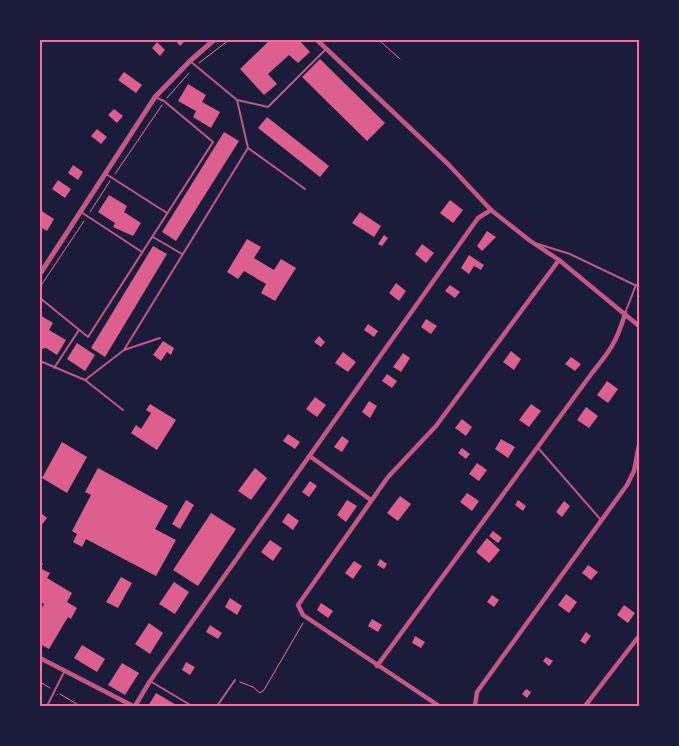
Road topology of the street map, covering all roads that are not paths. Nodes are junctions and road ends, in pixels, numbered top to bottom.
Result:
1 (214, 40) edge
2 (317, 40) edge
3 (326, 49) junction
4 (190, 61) junction
5 (155, 97) junction
6 (237, 100) junction
7 (248, 148) junction
8 (104, 173) junction
9 (304, 189) dead end
10 (491, 210) junction
11 (79, 211) junction
12 (168, 213) junction
13 (152, 237) junction
14 (529, 240) junction
15 (143, 252) junction
16 (182, 254) junction
17 (559, 260) junction
18 (40, 274) edge
19 (636, 285) junction
20 (639, 287) edge
21 (40, 298) edge
22 (625, 314) junction
23 (639, 326) edge
24 (79, 330) junction
25 (160, 338) dead end
26 (124, 350) junction
27 (40, 361) edge
28 (54, 368) junction
29 (85, 380) junction
30 (124, 410) dead end
31 (639, 445) edge
32 (537, 447) junction
33 (311, 457) junction
34 (371, 500) junction
35 (601, 520) junction
36 (639, 636) edge
37 (40, 658) edge
38 (377, 666) junction
39 (64, 671) junction
40 (235, 680) road end
41 (150, 681) junction
42 (48, 706) edge
43 (134, 706) edge
44 (192, 706) edge
45 (217, 706) edge
46 (439, 706) edge
47 (475, 706) edge
48 (585, 706) edge

1 - 4 street
2 - 3 street
3 - 6 lane
3 - 10 street
4 - 5 street
4 - 6 lane
5 - 8 street
5 - 12 lane
6 - 7 lane
7 - 9 lane
7 - 16 lane
8 - 11 street
8 - 12 lane
10 - 14 street
10 - 33 street
11 - 15 lane
11 - 18 street
12 - 13 lane
13 - 15 lane
13 - 16 lane
14 - 17 street
14 - 19 lane
15 - 24 lane
16 - 26 lane
17 - 22 street
17 - 34 street
19 - 20 lane
19 - 22 lane
21 - 24 lane
22 - 23 street
22 - 32 street
24 - 28 lane
25 - 26 lane
26 - 29 lane
27 - 28 lane
28 - 29 lane
29 - 30 lane
31 - 35 street
32 - 35 lane
32 - 38 street
33 - 34 street
33 - 41 street
34 - 38 street
35 - 47 street
36 - 48 street
37 - 39 street
38 - 46 street
39 - 42 lane
39 - 43 street
40 - 45 lane
41 - 43 street
41 - 44 lane

